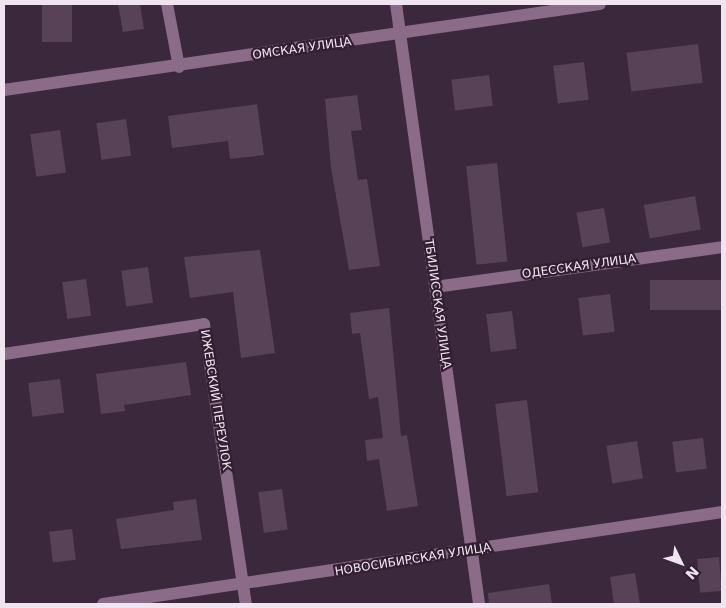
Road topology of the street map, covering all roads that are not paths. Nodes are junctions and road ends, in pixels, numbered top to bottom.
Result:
1 (167, 4) edge
2 (396, 4) edge
3 (600, 4) edge
4 (401, 35) junction
5 (179, 67) junction
6 (4, 90) edge
7 (722, 247) edge
8 (435, 287) junction
9 (4, 354) edge
10 (722, 512) edge
11 (472, 551) junction
12 (243, 587) junction
13 (103, 604) edge
14 (246, 604) edge
15 (480, 604) edge

1 - 5 street
2 - 4 street, ТБИЛИССКАЯ УЛИЦА
3 - 4 street, ОМСКАЯ УЛИЦА
4 - 5 street, ОМСКАЯ УЛИЦА
4 - 8 street, ТБИЛИССКАЯ УЛИЦА
5 - 6 street, ОМСКАЯ УЛИЦА
7 - 8 street, ОДЕССКАЯ УЛИЦА
8 - 11 street, ТБИЛИССКАЯ УЛИЦА
9 - 12 street, ИЖЕВСКИЙ ПЕРЕУЛОК
10 - 11 street, НОВОСИБИРСКАЯ УЛИЦА
11 - 12 street, НОВОСИБИРСКАЯ УЛИЦА
11 - 15 street, ТБИЛИССКАЯ УЛИЦА
12 - 13 street, НОВОСИБИРСКАЯ УЛИЦА
12 - 14 street

